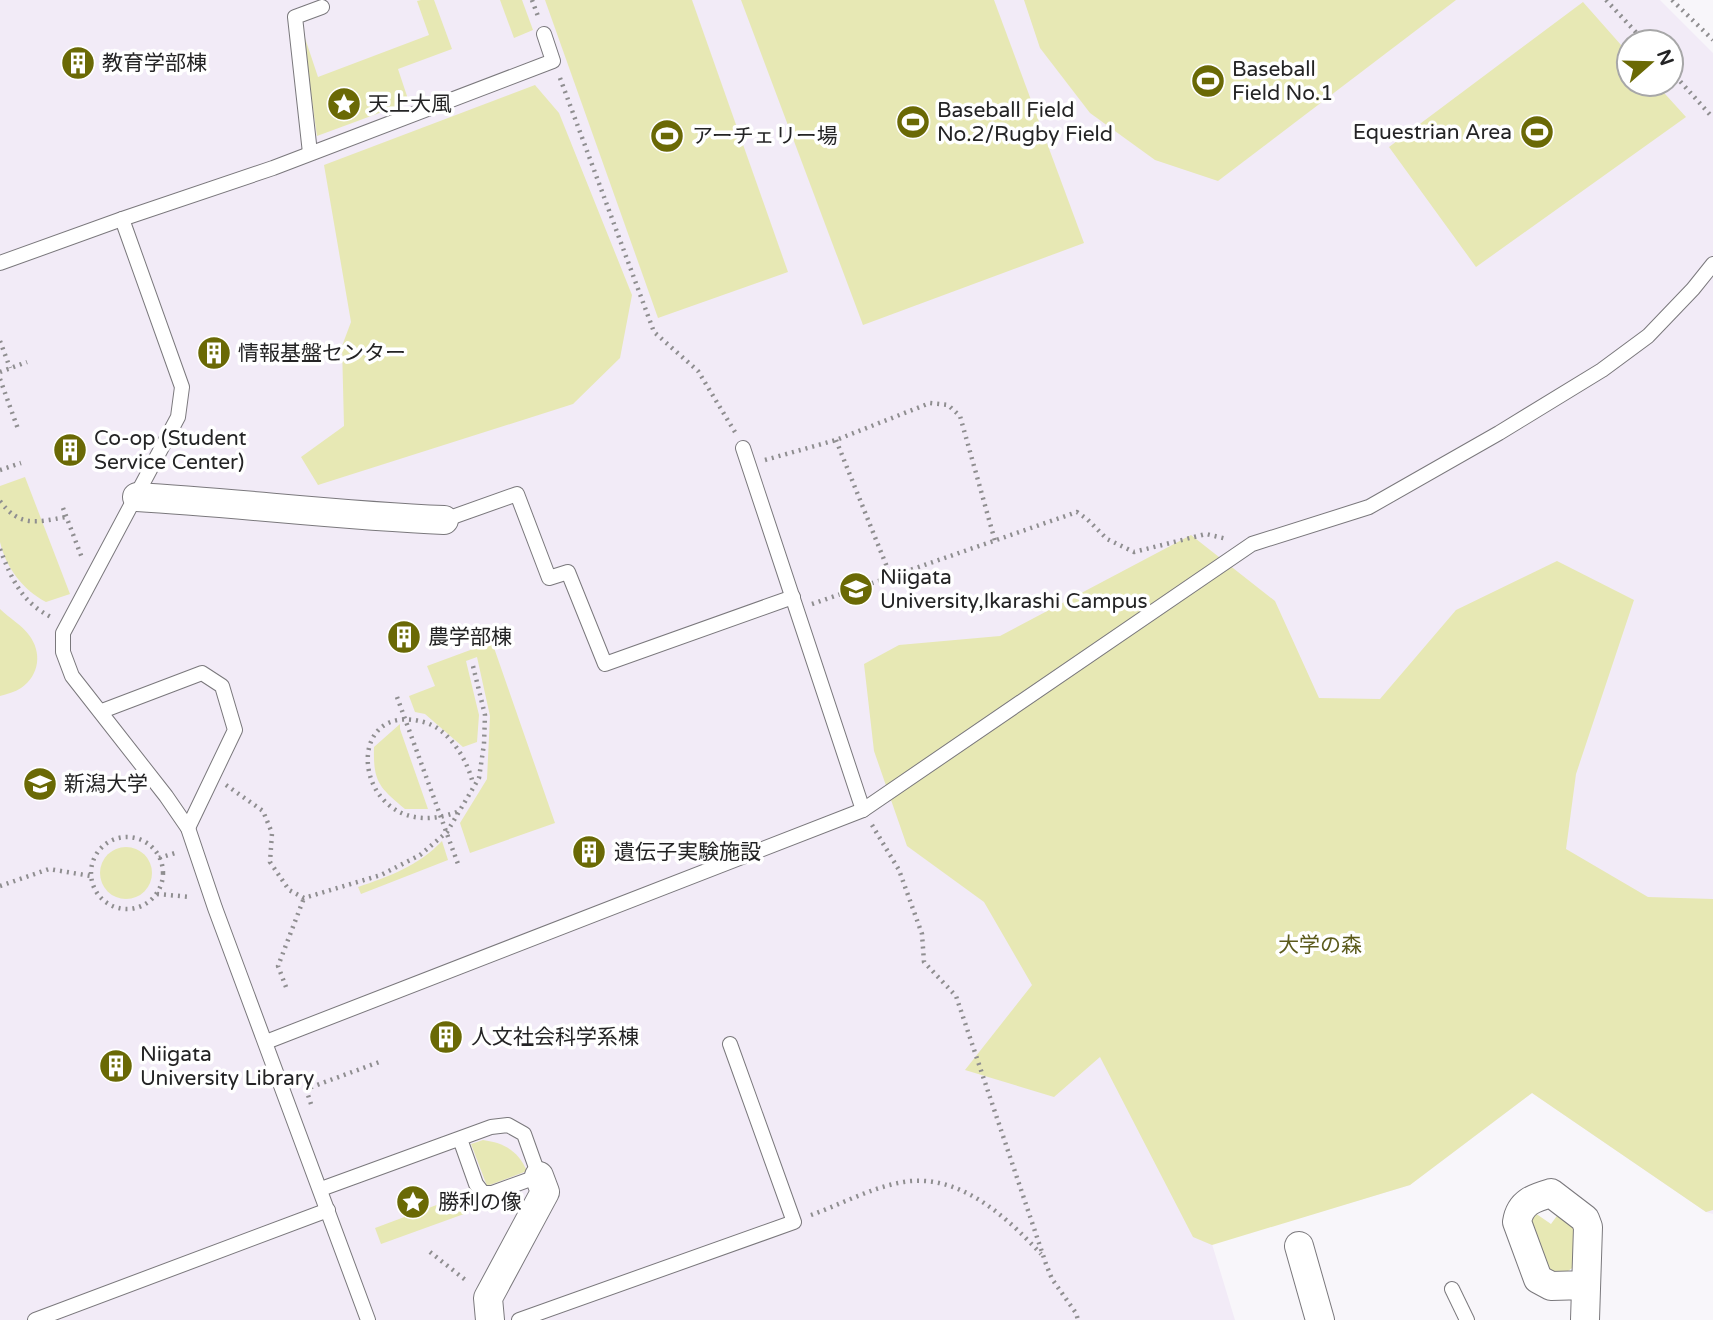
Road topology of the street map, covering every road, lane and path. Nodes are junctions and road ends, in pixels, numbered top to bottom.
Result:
1 (1606, 0) edge
2 (1672, 0) edge
3 (322, 7) dead end
4 (1632, 28) edge
5 (544, 34) dead end
6 (1713, 40) edge
7 (553, 61) junction
8 (1685, 86) edge
9 (1713, 117) edge
10 (310, 153) junction
11 (121, 219) junction
12 (0, 263) edge
13 (1713, 264) edge
14 (0, 341) edge
15 (27, 362) dead end
16 (10, 368) junction
17 (0, 372) edge
18 (0, 379) edge
19 (18, 429) dead end
20 (836, 439) junction
21 (743, 447) joint
22 (21, 463) dead end
23 (749, 464) junction
24 (0, 470) edge
25 (137, 497) junction
26 (0, 501) edge
27 (62, 508) dead end
28 (66, 517) junction
29 (444, 520) joint
30 (995, 541) junction
31 (1251, 545) junction
32 (0, 549) edge
33 (83, 561) dead end
34 (891, 577) junction
35 (793, 597) junction
36 (829, 598) dead end
37 (62, 620) dead end
38 (474, 666) dead end
39 (397, 697) dead end
40 (102, 711) junction
41 (405, 718) junction
42 (214, 777) junction
43 (474, 786) junction
44 (863, 810) junction
45 (458, 812) junction
46 (441, 816) junction
47 (188, 828) junction
48 (447, 832) junction
49 (175, 853) dead end
50 (159, 858) junction
51 (458, 864) dead end
52 (91, 876) junction
53 (0, 886) edge
54 (157, 894) junction
55 (191, 897) dead end
56 (304, 898) junction
57 (286, 987) dead end
58 (266, 1042) junction
59 (730, 1044) dead end
60 (382, 1061) dead end
61 (311, 1104) dead end
62 (460, 1139) junction
63 (539, 1176) junction
64 (321, 1189) junction
65 (328, 1210) junction
66 (794, 1222) junction
67 (1299, 1246) dead end
68 (430, 1252) dead end
69 (1044, 1257) junction
70 (1586, 1285) dead end
71 (1451, 1289) dead end
72 (489, 1309) edge
73 (35, 1320) edge
74 (368, 1320) edge
75 (519, 1320) edge
76 (1078, 1320) edge
77 (1320, 1320) edge
78 (1467, 1320) edge
79 (1586, 1320) edge

1 - 4 path
2 - 6 path
3 - 10 lane
5 - 7 lane
7 - 10 lane
7 - 21 path
8 - 9 path
10 - 11 lane
11 - 12 lane
11 - 25 lane
13 - 31 lane
14 - 16 path
15 - 16 path
16 - 17 path
18 - 19 path
20 - 23 path
20 - 30 path
20 - 34 path
21 - 23 lane
22 - 24 path
23 - 35 lane
25 - 29 street
25 - 40 lane
26 - 28 path
27 - 28 path
28 - 33 path
29 - 35 lane
30 - 31 path
30 - 34 path
31 - 44 lane
32 - 37 path
34 - 36 path
35 - 44 lane
38 - 43 path
39 - 41 path
40 - 42 lane
40 - 47 lane
41 - 43 path
41 - 46 path
41 - 46 path
42 - 47 lane
42 - 56 path
43 - 45 path
44 - 58 lane
44 - 69 path
45 - 46 path
45 - 48 path
46 - 48 path
47 - 58 lane
48 - 51 path
48 - 56 path
49 - 50 path
50 - 52 path
50 - 54 path
52 - 53 path
52 - 54 path
54 - 55 path
56 - 57 path
58 - 64 lane
59 - 66 lane
60 - 61 path
62 - 63 lane
62 - 63 lane
62 - 64 lane
63 - 72 street
64 - 65 lane
65 - 73 lane
65 - 74 lane
66 - 69 path
66 - 75 lane
67 - 77 street
68 - 72 path
69 - 76 path
70 - 79 street
71 - 78 lane

